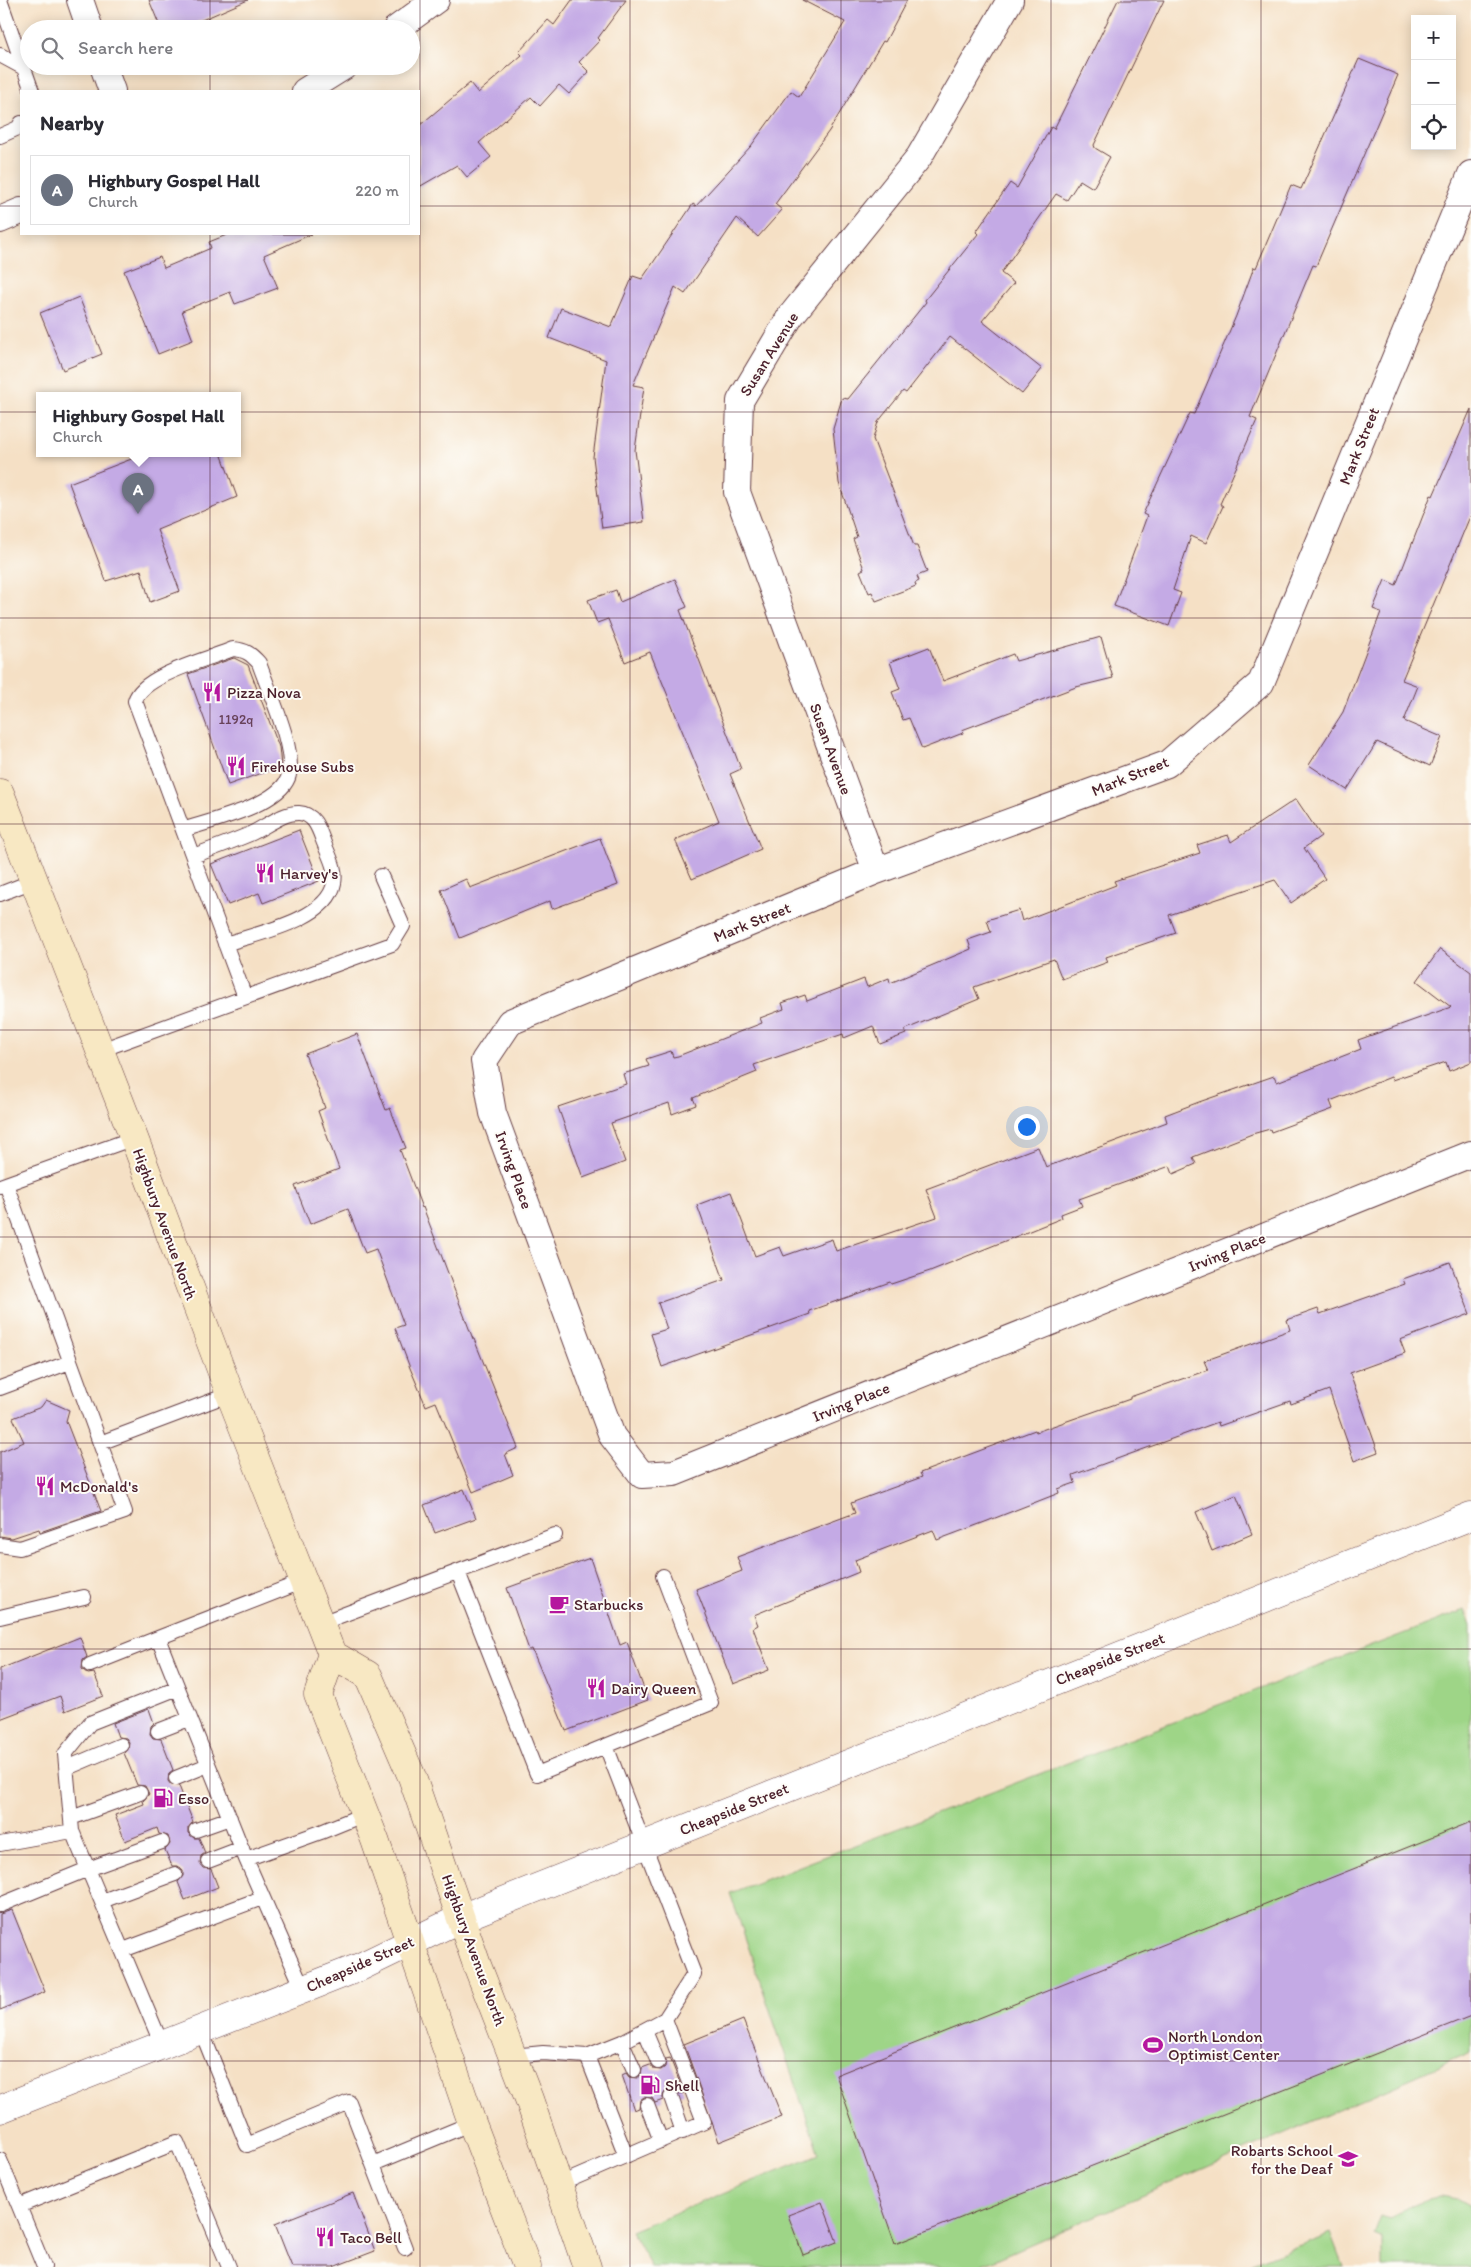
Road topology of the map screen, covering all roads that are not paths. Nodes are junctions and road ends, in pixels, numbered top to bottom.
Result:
1 (0, 0) edge
2 (80, 0) edge
3 (436, 0) edge
4 (1010, 0) edge
5 (87, 20) edge
6 (408, 20) edge
7 (0, 55) edge
8 (20, 57) edge
9 (20, 66) edge
10 (26, 75) edge
11 (106, 75) edge
12 (331, 75) edge
13 (32, 90) edge
14 (112, 90) edge
15 (308, 90) edge
16 (20, 125) edge
17 (0, 136) edge
18 (1471, 174) edge
19 (20, 211) edge
20 (0, 220) edge
21 (0, 793) edge
22 (183, 830) junction
23 (193, 856) junction
24 (876, 871) junction
25 (381, 876) dead end
26 (34, 881) junction
27 (0, 894) edge
28 (225, 944) junction
29 (245, 997) junction
30 (98, 1051) junction
31 (484, 1061) joint
32 (134, 1138) junction
33 (1471, 1154) edge
34 (3, 1185) edge
35 (70, 1362) junction
36 (0, 1388) edge
37 (230, 1394) junction
38 (100, 1443) junction
39 (1471, 1516) edge
40 (555, 1535) dead end
41 (0, 1545) edge
42 (458, 1572) junction
43 (663, 1576) dead end
44 (304, 1581) junction
45 (84, 1597) dead end
46 (0, 1618) edge
47 (321, 1623) junction
48 (158, 1638) junction
49 (332, 1654) junction
50 (90, 1664) dead end
51 (178, 1688) junction
52 (190, 1719) junction
53 (158, 1731) dead end
54 (122, 1745) dead end
55 (606, 1746) junction
56 (208, 1765) junction
57 (66, 1768) junction
58 (176, 1778) dead end
59 (140, 1792) dead end
60 (365, 1814) junction
61 (230, 1818) junction
62 (72, 1824) junction
63 (196, 1830) dead end
64 (162, 1842) dead end
65 (0, 1844) edge
66 (646, 1845) junction
67 (244, 1854) junction
68 (208, 1861) dead end
69 (88, 1869) junction
70 (175, 1874) dead end
71 (262, 1898) junction
72 (102, 1901) junction
73 (0, 1905) edge
74 (461, 1918) junction
75 (410, 1943) junction
76 (123, 1950) junction
77 (303, 1989) junction
78 (665, 2019) junction
79 (201, 2030) junction
80 (645, 2031) junction
81 (622, 2042) junction
82 (162, 2045) junction
83 (512, 2056) junction
84 (587, 2056) junction
85 (658, 2062) dead end
86 (634, 2070) dead end
87 (671, 2097) dead end
88 (647, 2106) dead end
89 (0, 2109) edge
90 (472, 2123) junction
91 (683, 2132) junction
92 (661, 2141) junction
93 (626, 2156) junction
94 (0, 2160) edge
95 (373, 2164) junction
96 (558, 2185) junction
97 (19, 2206) junction
98 (405, 2248) dead end
99 (44, 2267) edge
100 (229, 2267) edge
101 (526, 2267) edge
102 (587, 2267) edge

1 - 8 lane
2 - 5 street
3 - 6 street
4 - 24 street, Susan Avenue
7 - 9 lane
10 - 13 lane
11 - 14 street
12 - 15 street
16 - 17 lane
18 - 24 street, Mark Street
19 - 20 street
21 - 26 main road, Highbury Avenue North
22 - 22 lane
22 - 23 lane
23 - 28 lane
23 - 28 lane
24 - 31 street, Mark Street
25 - 29 lane
26 - 27 lane
26 - 30 main road, Highbury Avenue North
28 - 29 lane
29 - 30 lane
30 - 32 main road, Highbury Avenue North
31 - 33 street, Irving Place
32 - 34 lane
32 - 37 main road, Highbury Avenue North
34 - 35 lane
35 - 36 lane
35 - 38 lane
37 - 38 lane
37 - 44 main road, Highbury Avenue North
38 - 41 lane
39 - 66 street, Cheapside Street
40 - 42 lane
42 - 47 lane
42 - 55 lane
43 - 55 lane
44 - 47 main road, Highbury Avenue North
44 - 48 lane
45 - 46 lane
47 - 49 main road, Highbury Avenue North
48 - 50 lane
48 - 51 lane
49 - 60 main road
49 - 74 main road, Highbury Avenue North
51 - 52 lane
51 - 57 lane
52 - 53 lane
52 - 56 lane
54 - 57 lane
55 - 66 lane
56 - 58 lane
56 - 61 lane
57 - 62 lane
59 - 62 lane
60 - 67 lane
60 - 75 main road
61 - 63 lane
61 - 67 lane
62 - 65 lane
62 - 69 lane
64 - 69 lane
66 - 74 street, Cheapside Street
66 - 78 lane
67 - 68 lane
67 - 71 lane
69 - 72 lane
69 - 73 lane
70 - 72 lane
71 - 76 lane
71 - 77 lane
72 - 76 lane
74 - 75 street, Cheapside Street
74 - 83 main road, Highbury Avenue North
75 - 77 street, Cheapside Street
75 - 90 main road
76 - 82 lane
77 - 79 street, Cheapside Street
78 - 80 lane
78 - 91 lane
79 - 82 street, Cheapside Street
79 - 95 lane
80 - 81 lane
80 - 85 lane
81 - 84 lane
81 - 86 lane
82 - 89 street, Cheapside Street
83 - 84 lane
83 - 96 main road, Highbury Avenue North
84 - 93 lane
87 - 91 lane
88 - 92 lane
90 - 95 lane
90 - 101 main road
91 - 92 lane
92 - 93 lane
93 - 96 lane
94 - 97 lane
95 - 98 lane
96 - 102 main road, Highbury Avenue North
97 - 99 lane
97 - 100 lane

